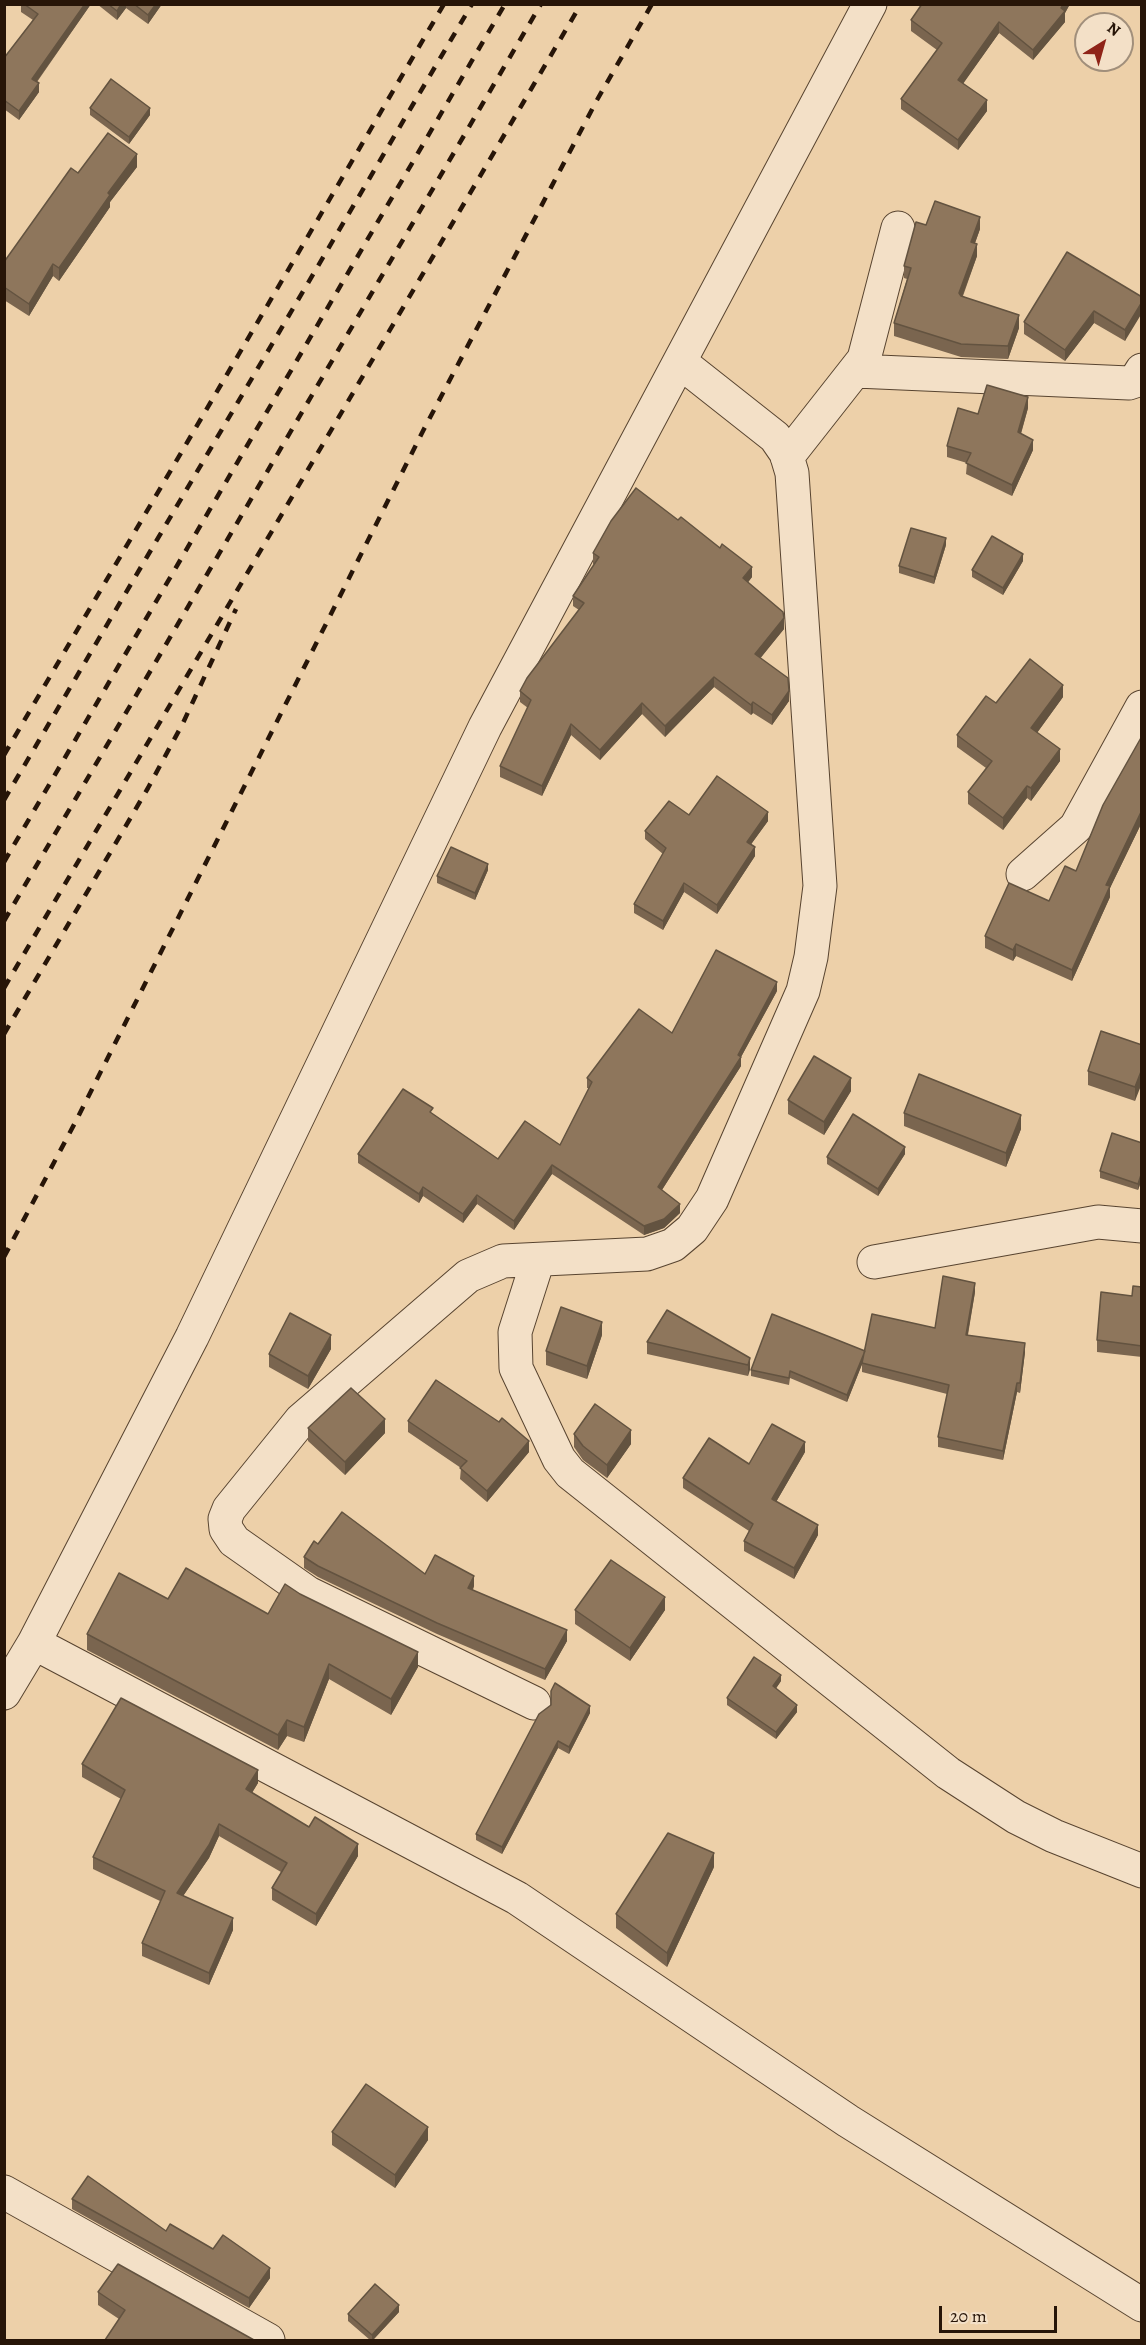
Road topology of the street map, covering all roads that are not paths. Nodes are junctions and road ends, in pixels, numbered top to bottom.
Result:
1 (870, 4) edge
2 (898, 228) dead end
3 (680, 362) junction
4 (1142, 370) edge
5 (856, 371) junction
6 (787, 457) junction
7 (1142, 707) edge
8 (1023, 874) dead end
9 (1142, 1226) edge
10 (538, 1260) junction
11 (874, 1262) dead end
12 (34, 1643) junction
13 (4, 1693) edge
14 (534, 1703) dead end
15 (1142, 1872) edge
16 (4, 2192) edge
17 (1142, 2305) edge
18 (268, 2340) edge

1 - 3 street
2 - 5 street
3 - 6 street
3 - 12 street
4 - 5 street
5 - 6 street
6 - 10 street
7 - 8 street
9 - 11 street
10 - 14 street
10 - 15 street
12 - 13 street
12 - 17 street
16 - 18 street

